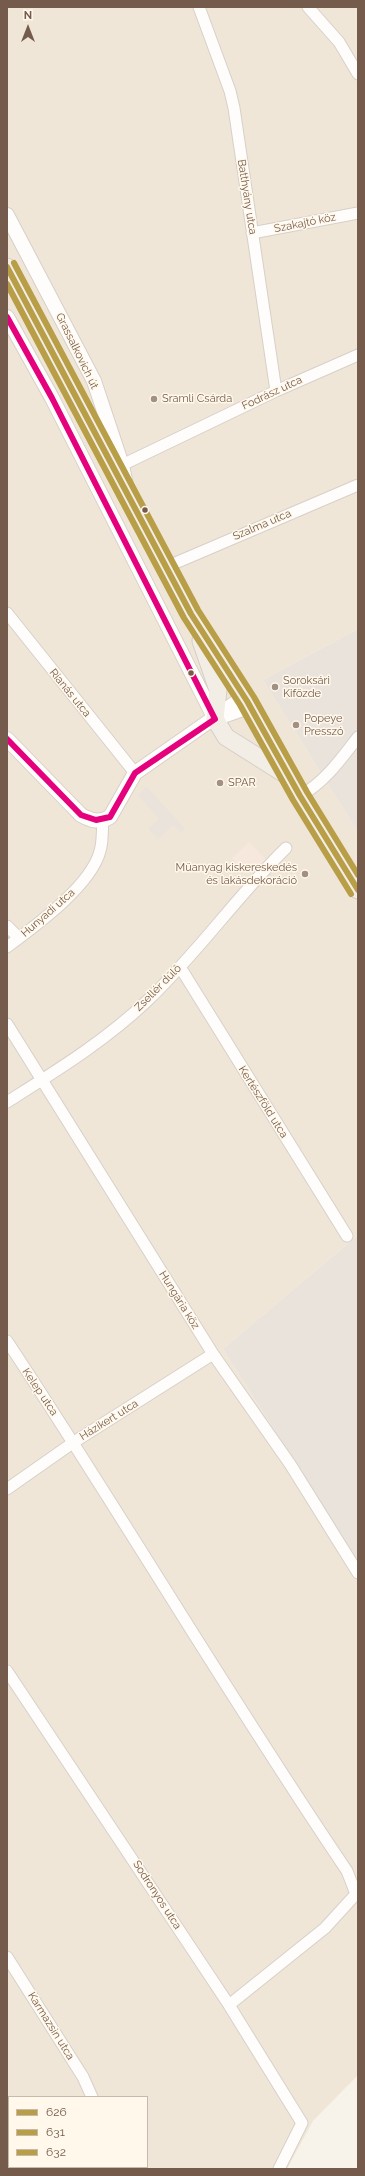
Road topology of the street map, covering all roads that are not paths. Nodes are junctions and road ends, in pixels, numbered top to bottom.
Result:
1 (199, 7) edge
2 (308, 7) edge
3 (358, 74) edge
4 (358, 213) edge
5 (7, 215) edge
6 (252, 233) junction
7 (7, 267) edge
8 (7, 316) edge
9 (358, 355) edge
10 (276, 391) junction
11 (122, 464) junction
12 (358, 485) edge
13 (127, 495) junction
14 (166, 567) junction
15 (7, 612) edge
16 (191, 614) junction
17 (247, 701) junction
18 (215, 719) junction
19 (358, 737) edge
20 (7, 739) edge
21 (135, 773) junction
22 (289, 776) junction
23 (300, 796) junction
24 (103, 821) junction
25 (286, 848) dead end
26 (358, 890) edge
27 (7, 926) edge
28 (19, 938) junction
29 (7, 947) edge
30 (180, 967) junction
31 (7, 1024) edge
32 (41, 1081) junction
33 (7, 1102) edge
34 (347, 1236) dead end
35 (7, 1342) edge
36 (213, 1354) junction
37 (74, 1442) junction
38 (7, 1489) edge
39 (358, 1573) edge
40 (7, 1671) edge
41 (7, 1957) edge
42 (229, 2005) junction
43 (92, 2096) edge
44 (279, 2169) edge

1 - 6 street, Batthyány utca
2 - 3 street
4 - 6 street, Szakajtó köz
5 - 11 street, Grassalkovich út
6 - 10 street, Batthyány utca
7 - 13 main road, Grassalkovich út
8 - 18 street
9 - 10 street, Fodrász utca
10 - 11 street, Fodrász utca
11 - 13 street, Grassalkovich út
12 - 14 street, Szalma utca
13 - 14 main road, Grassalkovich út
14 - 16 main road, Grassalkovich út
15 - 21 street, Rianás utca
16 - 17 main road, Grassalkovich út
16 - 18 main road
17 - 18 street
17 - 22 main road, Grassalkovich út
18 - 21 street
18 - 22 main road
19 - 23 street
20 - 24 street
21 - 24 street
22 - 23 main road, Grassalkovich út
23 - 26 main road, Grassalkovich út
24 - 28 street, Hunyadi utca
25 - 30 street, Zsellér dűlő
27 - 28 street
28 - 29 street, Hunyadi utca
30 - 32 street, Zsellér dűlő
30 - 34 street, Kertészföld utca
31 - 32 street, Hungária köz
32 - 33 street, Zsellér dűlő
32 - 36 street, Hungária köz
35 - 37 street, Kelep utca
36 - 37 street, Házikert utca
36 - 39 street, Hungária köz
37 - 38 street, Házikert utca
37 - 42 street, Kelep utca
40 - 42 street, Sodronyos utca
41 - 43 street, Karmazsin utca
42 - 44 street, Sodronyos utca

